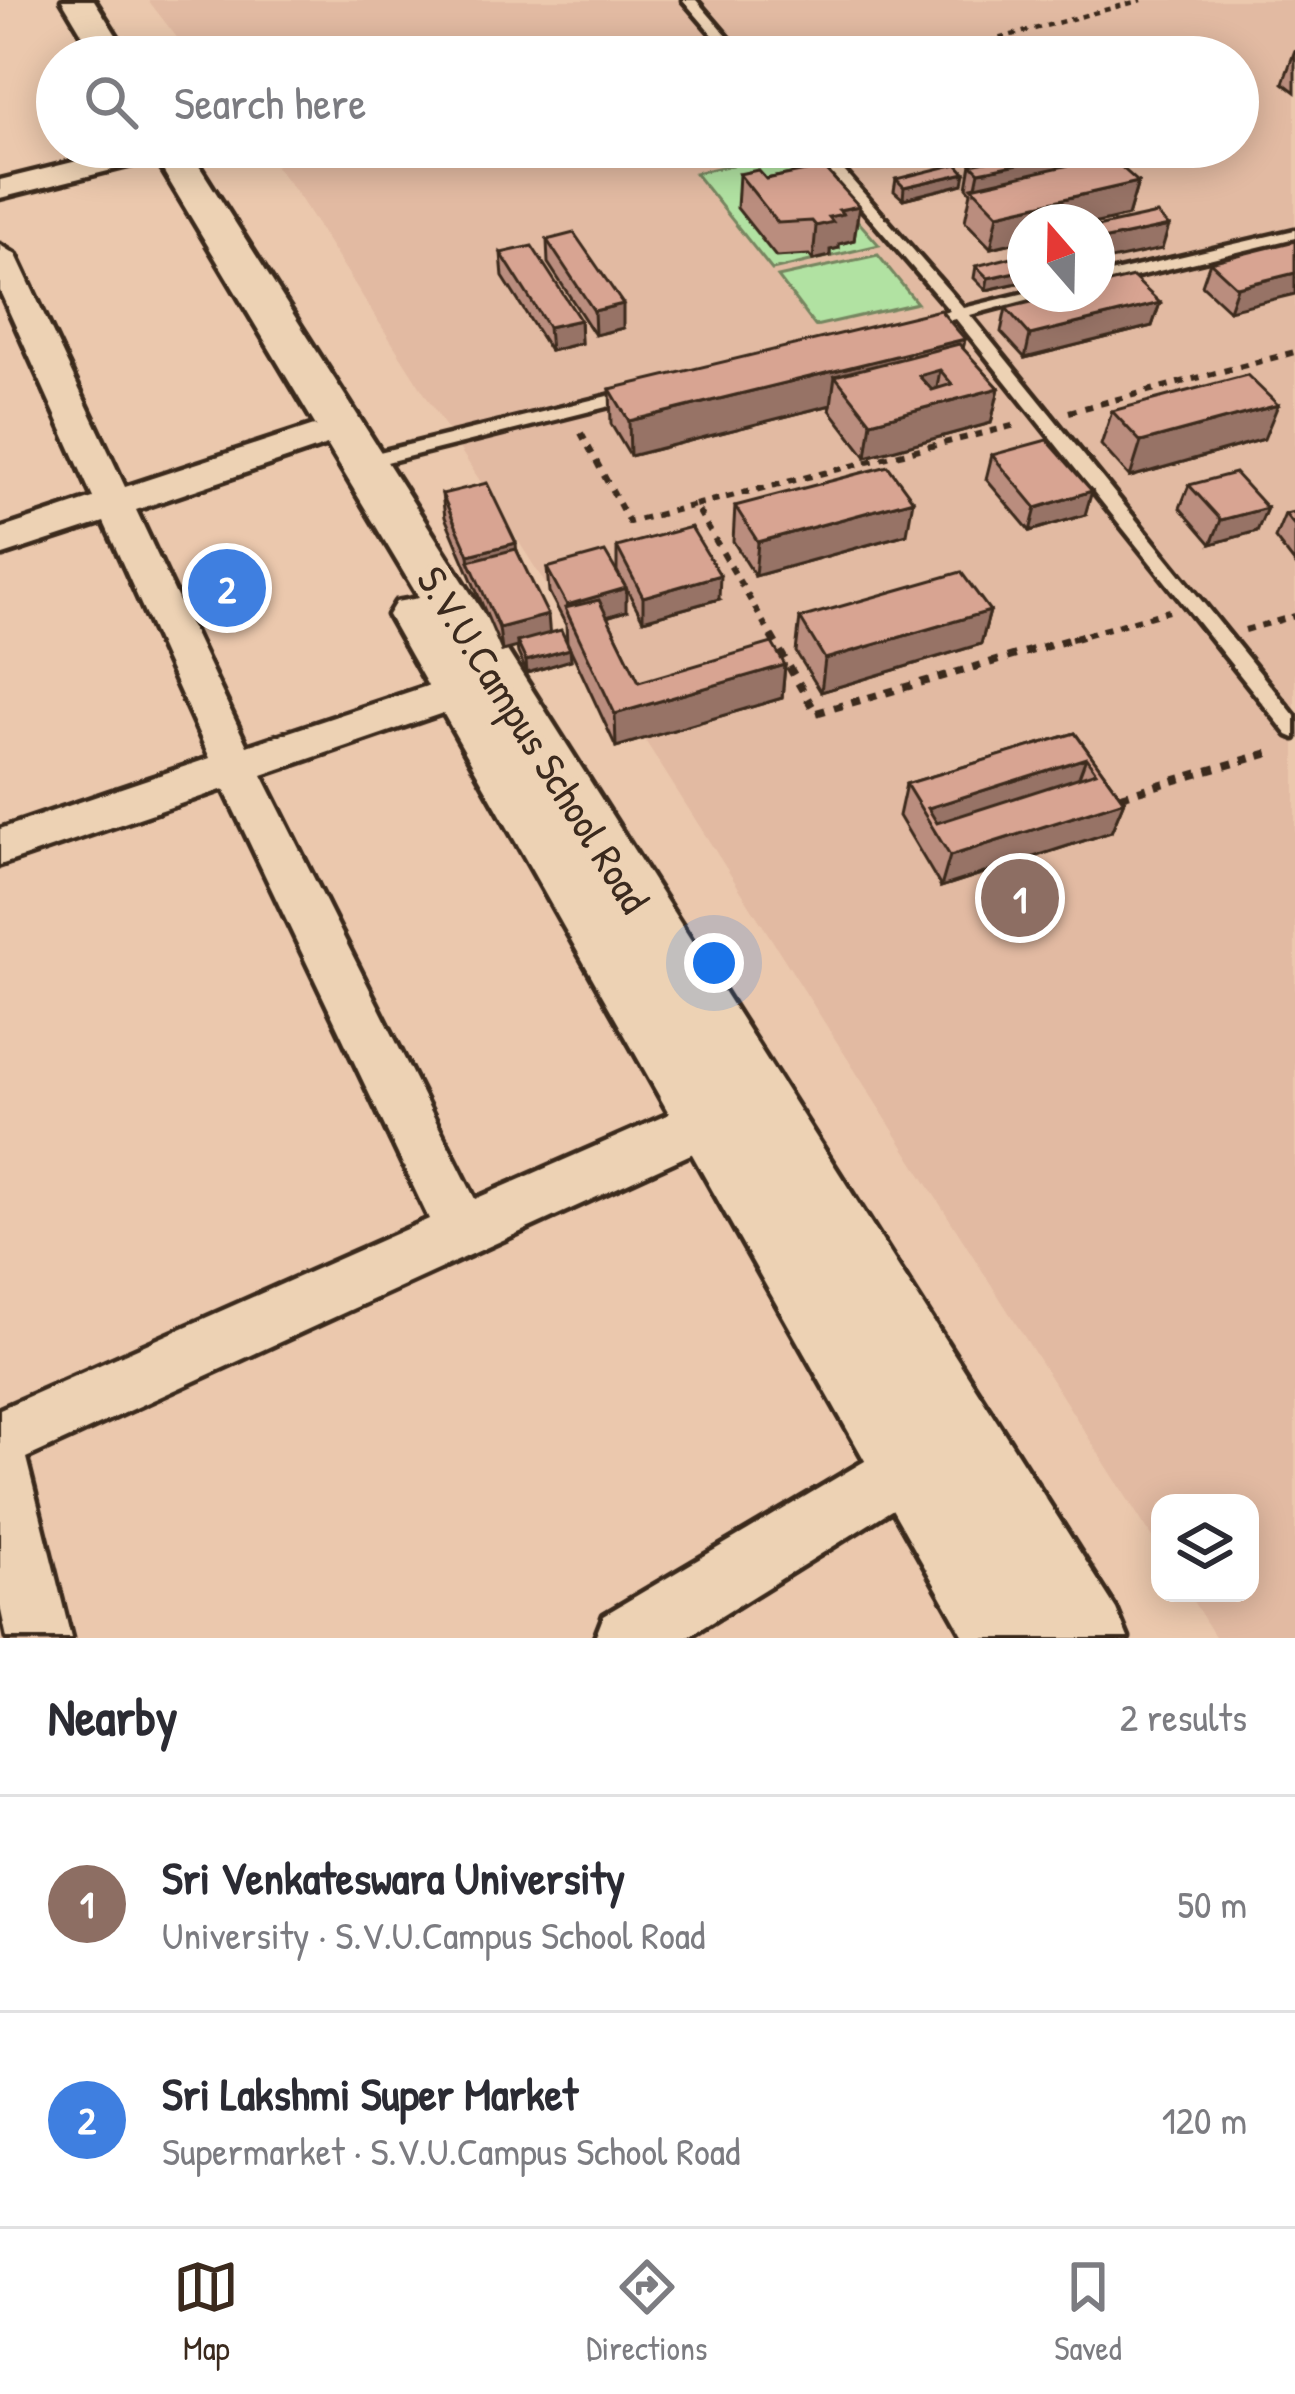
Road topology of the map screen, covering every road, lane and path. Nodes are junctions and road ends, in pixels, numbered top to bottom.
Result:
1 (50, 0) edge
2 (78, 0) edge
3 (689, 0) edge
4 (1142, 0) edge
5 (71, 36) edge
6 (100, 36) edge
7 (721, 36) edge
8 (1008, 36) edge
9 (77, 168) edge
10 (158, 168) edge
11 (834, 168) edge
12 (0, 188) edge
13 (1295, 234) edge
14 (0, 255) edge
15 (1115, 277) edge
16 (1007, 302) edge
17 (960, 313) junction
18 (891, 330) edge
19 (1295, 352) edge
20 (662, 388) edge
21 (570, 411) junction
22 (1045, 418) junction
23 (338, 450) junction
24 (115, 504) junction
25 (695, 506) junction
26 (0, 543) edge
27 (1194, 604) junction
28 (1295, 616) edge
29 (1221, 638) junction
30 (457, 692) junction
31 (1295, 730) edge
32 (1295, 745) edge
33 (235, 766) junction
34 (1121, 796) edge
35 (0, 847) edge
36 (708, 1121) junction
37 (464, 1231) junction
38 (0, 1439) edge
39 (909, 1466) junction
40 (0, 1467) edge
41 (24, 1627) edge
42 (627, 1638) edge
43 (1010, 1638) edge
44 (1088, 1638) edge

1 - 5 street
2 - 6 street
3 - 7 lane
4 - 8 path
9 - 12 street
10 - 23 street, S.V.U.Campus School Road
11 - 17 lane
13 - 15 lane
14 - 24 street
16 - 17 lane
17 - 18 lane
17 - 22 lane
19 - 22 path
20 - 21 lane
21 - 23 lane
21 - 25 path
22 - 25 path
22 - 27 lane
23 - 24 street
23 - 30 street, S.V.U.Campus School Road
23 - 44 street, S.V.U.Campus School Road
24 - 26 street
24 - 33 street
25 - 27 path
27 - 29 lane
28 - 29 path
29 - 31 lane
30 - 33 street
30 - 36 street, S.V.U.Campus School Road
32 - 34 path
33 - 35 street
33 - 37 street
36 - 37 street
36 - 39 street, S.V.U.Campus School Road
37 - 38 street
39 - 42 street
39 - 43 street, S.V.U.Campus School Road
40 - 41 street

